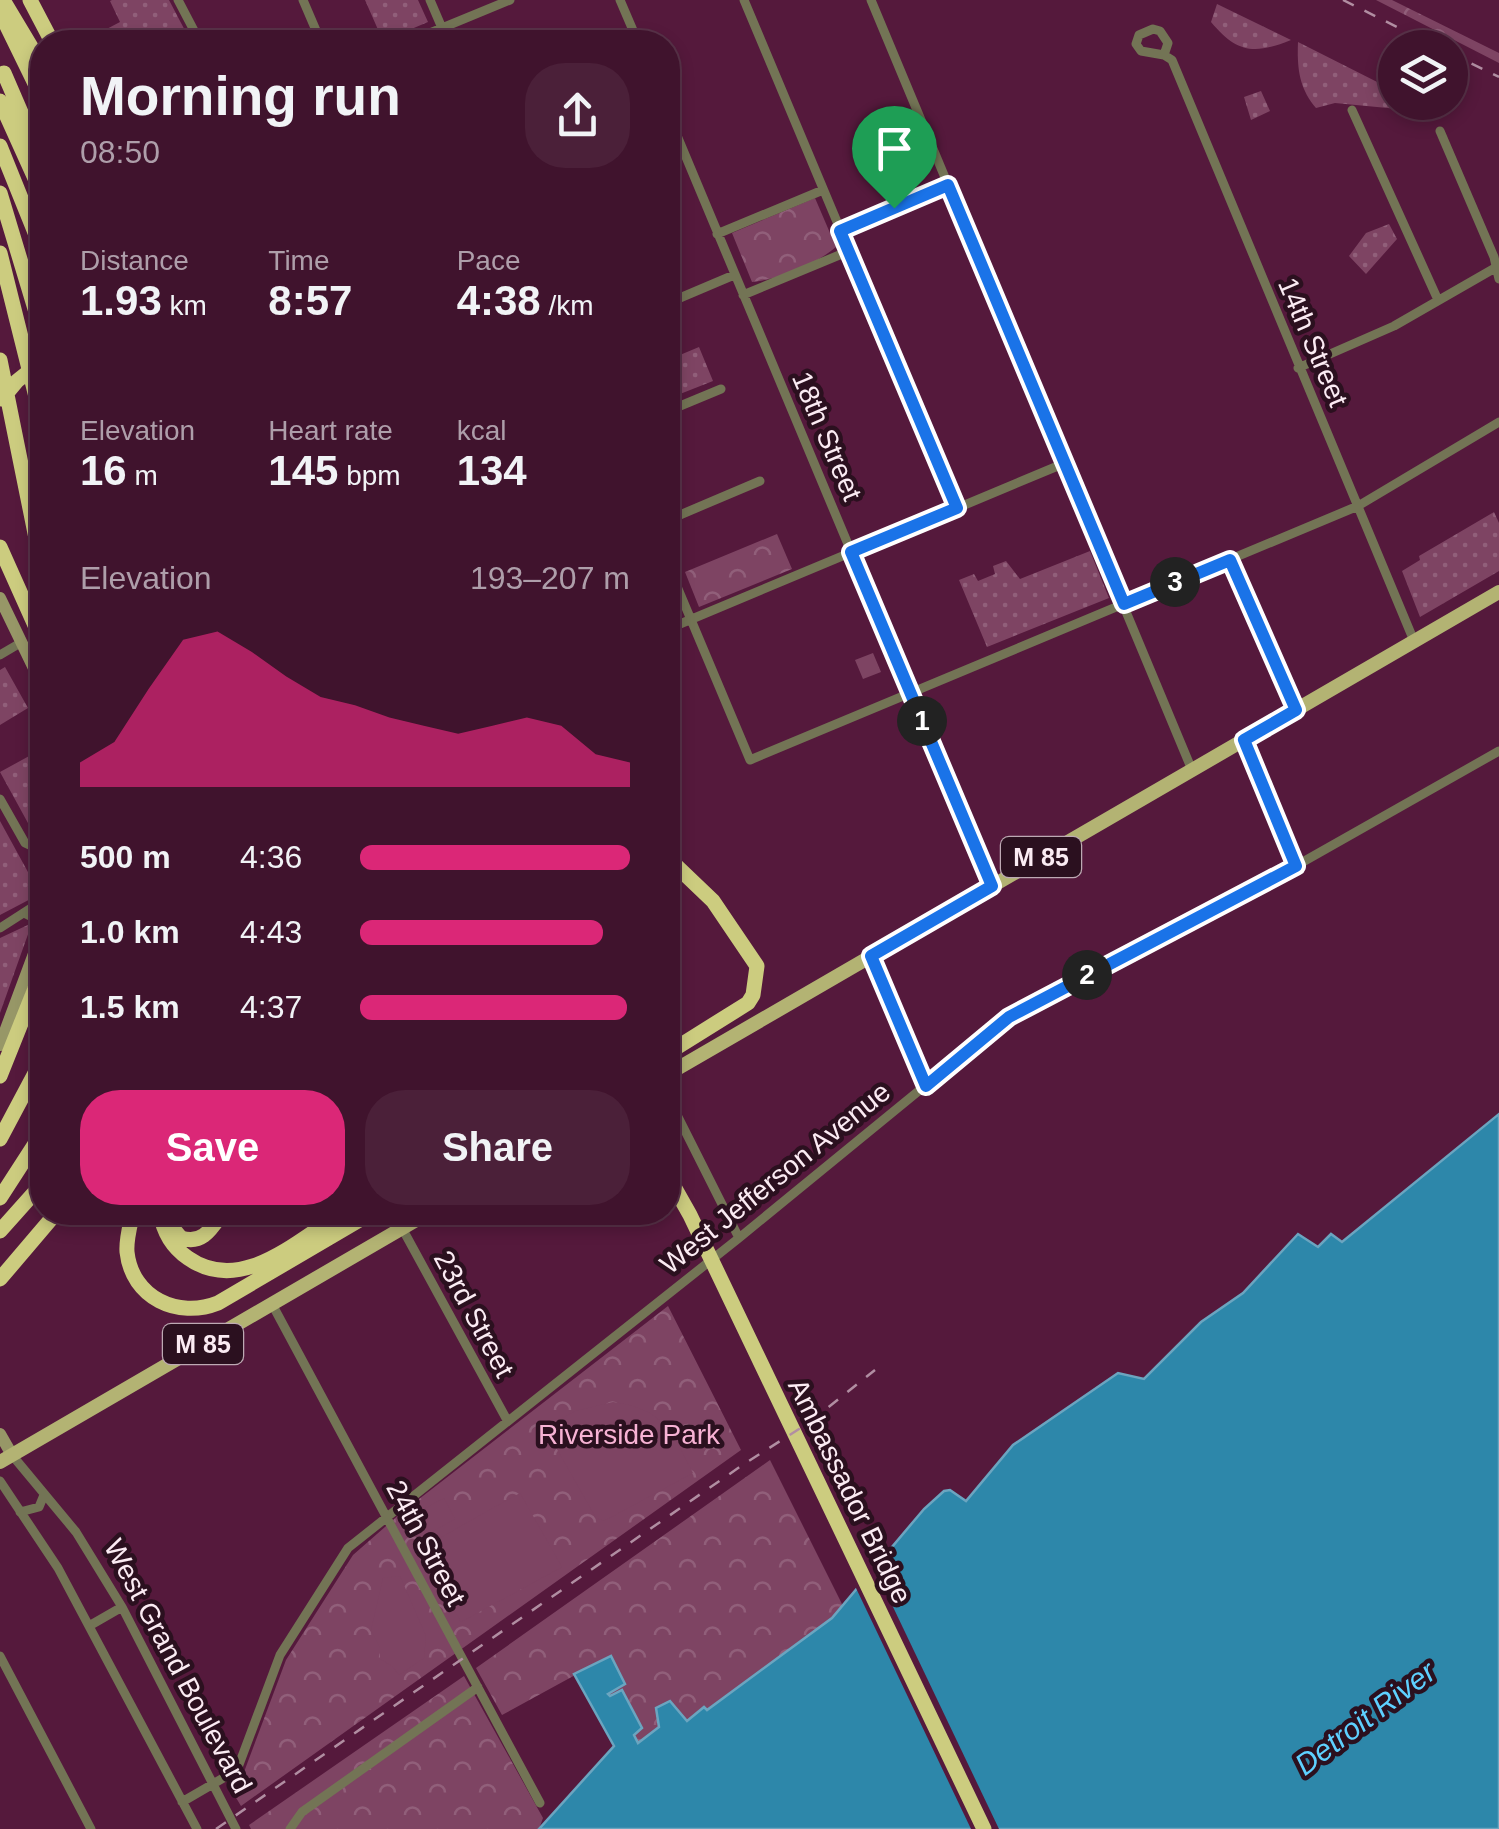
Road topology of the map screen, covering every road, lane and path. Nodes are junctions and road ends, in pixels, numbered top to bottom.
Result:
1 (3, 0) edge
2 (17, 0) edge
3 (30, 0) edge
4 (178, 0) edge
5 (303, 0) edge
6 (430, 0) edge
7 (510, 0) edge
8 (620, 0) edge
9 (744, 0) edge
10 (871, 0) edge
11 (0, 11) edge
12 (442, 28) junction
13 (46, 30) edge
14 (194, 30) edge
15 (316, 30) edge
16 (437, 30) edge
17 (633, 30) edge
18 (30, 45) edge
19 (1168, 58) dead end
20 (2, 70) edge
21 (30, 73) edge
22 (0, 101) edge
23 (1352, 110) dead end
24 (30, 120) edge
25 (1440, 131) dead end
26 (30, 134) edge
27 (680, 143) edge
28 (0, 146) edge
29 (30, 167) edge
30 (948, 185) junction
31 (823, 190) junction
32 (0, 193) edge
33 (30, 220) edge
34 (840, 231) junction
35 (717, 234) junction
36 (848, 251) junction
37 (0, 252) edge
38 (1494, 268) junction
39 (734, 275) junction
40 (1499, 279) edge
41 (30, 292) edge
42 (743, 295) junction
43 (680, 298) edge
44 (1438, 300) junction
45 (0, 360) edge
46 (1298, 368) junction
47 (30, 371) edge
48 (30, 373) edge
49 (721, 389) dead end
50 (0, 402) edge
51 (680, 407) edge
52 (1499, 422) edge
53 (1065, 463) junction
54 (760, 481) dead end
55 (1358, 506) junction
56 (30, 508) edge
57 (957, 508) junction
58 (680, 515) edge
59 (0, 547) edge
60 (851, 552) junction
61 (1230, 560) junction
62 (1499, 592) edge
63 (680, 595) edge
64 (0, 598) edge
65 (1124, 604) junction
66 (30, 614) edge
67 (690, 620) junction
68 (680, 624) edge
69 (1414, 641) junction
70 (22, 642) junction
71 (0, 655) edge
72 (30, 659) edge
73 (910, 693) junction
74 (1296, 710) junction
75 (1244, 740) junction
76 (1499, 752) edge
77 (1192, 770) junction
78 (0, 799) edge
79 (30, 845) edge
80 (1296, 866) junction
81 (680, 869) edge
82 (992, 886) junction
83 (30, 910) edge
84 (24, 914) junction
85 (30, 917) edge
86 (0, 928) edge
87 (871, 956) junction
88 (30, 968) edge
89 (30, 1001) edge
90 (0, 1045) edge
91 (680, 1046) edge
92 (680, 1067) edge
93 (0, 1076) edge
94 (30, 1082) edge
95 (926, 1086) junction
96 (680, 1121) edge
97 (0, 1138) edge
98 (30, 1152) edge
99 (30, 1197) edge
100 (0, 1198) edge
101 (680, 1198) edge
102 (46, 1225) edge
103 (131, 1225) edge
104 (164, 1225) edge
105 (173, 1225) edge
106 (214, 1225) edge
107 (322, 1225) edge
108 (351, 1225) edge
109 (407, 1225) edge
110 (402, 1228) junction
111 (0, 1231) edge
112 (739, 1238) junction
113 (0, 1279) edge
114 (272, 1304) junction
115 (506, 1420) junction
116 (0, 1434) edge
117 (6, 1459) edge
118 (0, 1481) edge
119 (44, 1495) junction
120 (20, 1512) junction
121 (386, 1516) junction
122 (122, 1607) junction
123 (89, 1626) junction
124 (0, 1656) edge
125 (478, 1687) junction
126 (215, 1784) junction
127 (182, 1802) junction
128 (540, 1802) dead end
129 (91, 1829) edge
130 (197, 1829) edge
131 (236, 1829) edge
132 (290, 1829) edge
133 (984, 1829) edge

1 - 18 highway
2 - 11 street
3 - 13 highway
4 - 14 street
5 - 15 street
6 - 12 street
7 - 12 street
8 - 17 street
9 - 31 street
10 - 30 street
11 - 21 highway
12 - 16 street
19 - 46 street, 14th Street
20 - 24 highway
20 - 26 highway
22 - 29 highway
23 - 44 street
25 - 38 street
27 - 35 street, 18th Street
28 - 33 highway
30 - 34 street
30 - 53 street
31 - 34 street
31 - 35 street
32 - 41 highway
34 - 36 street
35 - 39 street, 18th Street
36 - 42 street
36 - 57 street
37 - 48 highway
38 - 40 street
38 - 44 street
39 - 42 street, 18th Street
39 - 43 street
42 - 60 street, 18th Street
44 - 46 street
45 - 56 highway
46 - 55 street, 14th Street
47 - 50 highway
49 - 51 street
52 - 55 street
53 - 57 street
53 - 65 street
54 - 58 street
55 - 61 street
55 - 69 street, 14th Street
57 - 60 street
59 - 66 highway
60 - 67 street
60 - 73 street, 18th Street
61 - 65 street
61 - 74 street
62 - 69 main road, M 85
63 - 67 street
64 - 70 street
65 - 73 street
65 - 77 street
67 - 68 street
67 - 73 street
69 - 74 main road, M 85
70 - 71 street
70 - 72 street
73 - 82 street, 18th Street
74 - 75 main road, M 85
75 - 77 main road, M 85
75 - 80 street
76 - 80 street, West Jefferson Avenue
77 - 82 main road, M 85
78 - 79 street
80 - 95 street, West Jefferson Avenue
81 - 91 highway
82 - 87 main road, M 85
83 - 84 street
84 - 85 street
84 - 86 street
87 - 92 main road, M 85
87 - 95 street
88 - 90 street
89 - 93 highway
94 - 97 highway
95 - 112 street, West Jefferson Avenue
96 - 112 street
98 - 100 highway
99 - 111 highway
101 - 133 highway, Ambassador Bridge
102 - 113 highway
103 - 108 highway
104 - 107 highway
105 - 106 highway
109 - 110 main road, M 85
110 - 114 main road, M 85
110 - 115 street, 23rd Street
112 - 115 street, West Jefferson Avenue
114 - 117 main road, M 85
114 - 121 street, 24th Street
115 - 121 street, West Jefferson Avenue
116 - 117 street, West Grand Boulevard
117 - 119 street, West Grand Boulevard
118 - 120 street
119 - 120 street
119 - 122 street, West Grand Boulevard
120 - 123 street
121 - 125 street, 24th Street
121 - 126 street, West Jefferson Avenue
122 - 123 street
122 - 126 street, West Grand Boulevard
123 - 127 street
124 - 129 street
125 - 128 street, 24th Street
125 - 132 street
126 - 127 street
126 - 131 street, West Grand Boulevard
127 - 130 street

